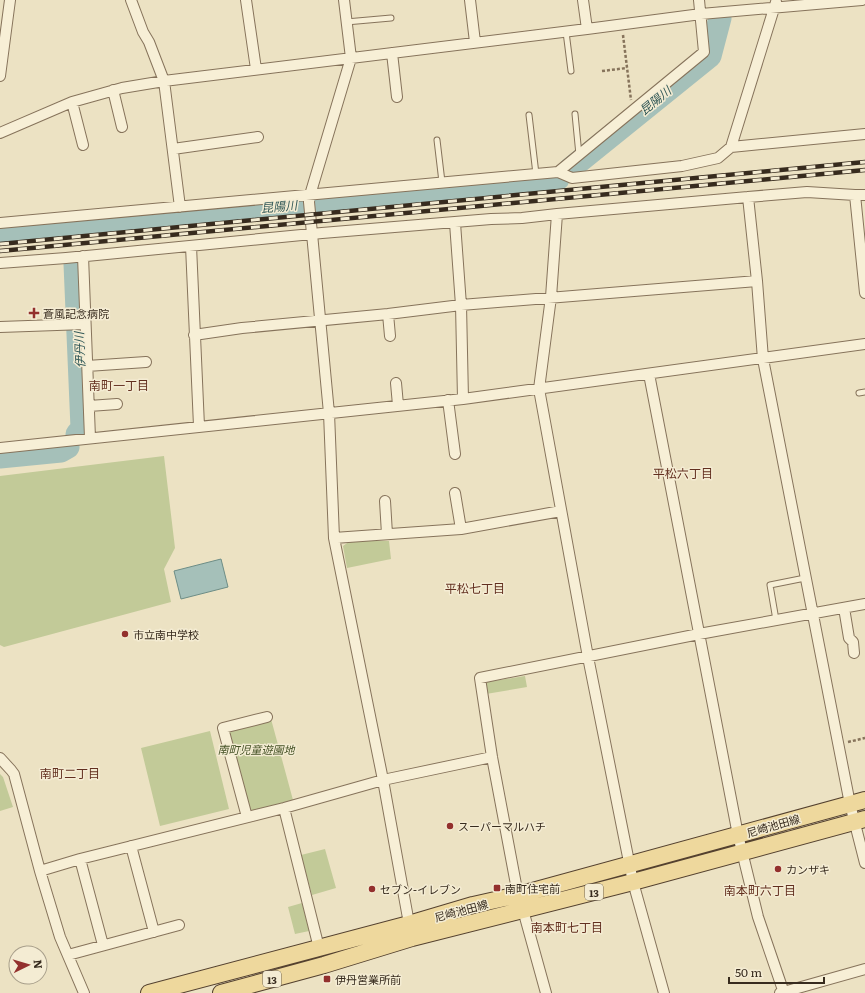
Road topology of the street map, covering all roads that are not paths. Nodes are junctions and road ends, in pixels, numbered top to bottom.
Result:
1 (9, 0) edge
2 (131, 0) edge
3 (246, 0) edge
4 (344, 0) edge
5 (470, 0) edge
6 (584, 0) edge
7 (699, 0) edge
8 (862, 0) edge
9 (775, 4) edge
10 (0, 5) edge
11 (701, 14) junction
12 (391, 18) dead end
13 (346, 22) junction
14 (587, 29) junction
15 (566, 32) junction
16 (475, 42) junction
17 (392, 53) junction
18 (351, 58) junction
19 (256, 69) junction
20 (571, 71) dead end
21 (0, 76) edge
22 (164, 81) junction
23 (113, 90) junction
24 (397, 97) dead end
25 (72, 102) junction
26 (575, 114) dead end
27 (529, 115) dead end
28 (122, 127) dead end
29 (0, 133) edge
30 (865, 134) edge
31 (258, 138) dead end
32 (437, 140) dead end
33 (83, 145) dead end
34 (731, 147) junction
35 (173, 149) junction
36 (579, 155) junction
37 (558, 172) junction
38 (536, 174) junction
39 (442, 182) junction
40 (310, 195) junction
41 (860, 195) edge
42 (748, 196) junction
43 (180, 207) junction
44 (558, 214) junction
45 (0, 223) edge
46 (455, 223) junction
47 (311, 234) junction
48 (191, 246) junction
49 (83, 256) junction
50 (0, 263) edge
51 (757, 280) junction
52 (865, 292) edge
53 (551, 297) junction
54 (461, 304) junction
55 (388, 314) junction
56 (321, 320) junction
57 (85, 324) junction
58 (0, 327) edge
59 (194, 335) junction
60 (390, 336) dead end
61 (865, 344) edge
62 (763, 359) junction
63 (146, 362) dead end
64 (87, 366) junction
65 (649, 374) junction
66 (396, 384) dead end
67 (540, 389) junction
68 (865, 392) edge
69 (859, 393) dead end
70 (463, 399) junction
71 (448, 400) junction
72 (117, 404) dead end
73 (89, 406) junction
74 (398, 406) junction
75 (329, 413) junction
76 (199, 426) junction
77 (90, 438) junction
78 (0, 448) edge
79 (455, 454) dead end
80 (455, 493) dead end
81 (385, 501) dead end
82 (561, 511) junction
83 (460, 529) junction
84 (387, 534) junction
85 (334, 538) junction
86 (805, 578) junction
87 (865, 604) edge
88 (844, 608) junction
89 (812, 613) junction
90 (776, 620) junction
91 (699, 634) junction
92 (854, 652) dead end
93 (588, 657) junction
94 (267, 717) dead end
95 (492, 757) junction
96 (0, 758) edge
97 (383, 780) junction
98 (865, 800) edge
99 (850, 804) junction
100 (284, 808) junction
101 (247, 817) junction
102 (859, 820) edge
103 (738, 835) junction
104 (131, 846) junction
105 (742, 853) junction
106 (80, 859) junction
107 (865, 862) edge
108 (630, 865) junction
109 (40, 871) junction
110 (633, 882) junction
111 (518, 895) junction
112 (524, 910) junction
113 (179, 925) dead end
114 (411, 931) junction
115 (154, 932) junction
116 (103, 945) junction
117 (319, 948) junction
118 (68, 955) junction
119 (865, 969) edge
120 (84, 993) edge
121 (149, 993) edge
122 (221, 993) edge
123 (546, 993) edge
124 (664, 993) edge
125 (782, 993) edge

1 - 10 street
1 - 21 street
2 - 22 street
3 - 19 street
4 - 13 street
5 - 16 street
6 - 14 street
7 - 11 street
8 - 9 street
9 - 11 street
9 - 34 street
11 - 14 street
11 - 36 street
12 - 13 lane
13 - 18 street
14 - 15 street
15 - 16 street
15 - 20 lane
16 - 17 street
17 - 18 street
17 - 24 street
18 - 19 street
18 - 40 street
19 - 22 street
22 - 23 street
22 - 35 street
23 - 25 street
23 - 28 street
25 - 29 street
25 - 33 street
26 - 36 lane
27 - 38 lane
30 - 34 street
31 - 35 street
32 - 39 lane
34 - 37 street
35 - 43 street
36 - 37 street
37 - 38 street
38 - 39 street
39 - 40 street
40 - 43 street
40 - 47 street
41 - 42 street
41 - 52 street
42 - 44 street
42 - 51 street
43 - 45 street
44 - 46 street
44 - 53 street
46 - 47 street
46 - 54 street
47 - 48 street
47 - 56 street
48 - 49 street
48 - 59 street
49 - 50 street
49 - 57 street
51 - 53 street
51 - 62 street
53 - 54 street
53 - 67 street
54 - 55 street
54 - 70 street
55 - 56 street
55 - 60 street
56 - 59 street
56 - 75 street
57 - 58 street
57 - 64 street
59 - 76 street
61 - 62 street
62 - 65 street
62 - 86 street
63 - 64 street
64 - 73 street
65 - 67 street
65 - 91 street
66 - 74 street
67 - 70 street
67 - 82 street
68 - 69 lane
70 - 71 street
71 - 74 street
71 - 79 street
72 - 73 street
73 - 77 street
74 - 75 street
75 - 76 street
75 - 85 street
76 - 77 street
77 - 78 street
80 - 83 street
81 - 84 street
82 - 83 street
82 - 93 street
83 - 84 street
84 - 85 street
85 - 97 street
86 - 89 street
86 - 90 lane
87 - 88 street
88 - 89 street
88 - 92 street
89 - 90 street
89 - 99 street
90 - 91 street
91 - 93 street
91 - 103 street
93 - 95 street
93 - 108 street
94 - 101 street
95 - 97 street
95 - 111 street
96 - 109 street
97 - 100 street
97 - 114 street
98 - 99 main road, 尼崎池田線 / 13
99 - 102 street
99 - 103 main road, 尼崎池田線 / 13
100 - 101 street
100 - 117 street
101 - 104 street
102 - 105 main road, 尼崎池田線 / 13
102 - 107 street
103 - 105 street
103 - 108 main road, 尼崎池田線 / 13
104 - 106 street
104 - 115 street
105 - 110 main road, 尼崎池田線 / 13
105 - 125 street
106 - 109 street
106 - 116 street
108 - 110 street
108 - 111 main road, 尼崎池田線 / 13
109 - 118 street
110 - 112 main road, 尼崎池田線 / 13
110 - 124 street
111 - 112 street
111 - 114 main road, 尼崎池田線 / 13
112 - 114 main road, 尼崎池田線 / 13
112 - 123 street
113 - 115 street
114 - 117 main road, 尼崎池田線 / 13
114 - 122 main road, 尼崎池田線 / 13
115 - 116 street
116 - 118 street
117 - 121 main road, 尼崎池田線 / 13
118 - 120 street
119 - 125 street

